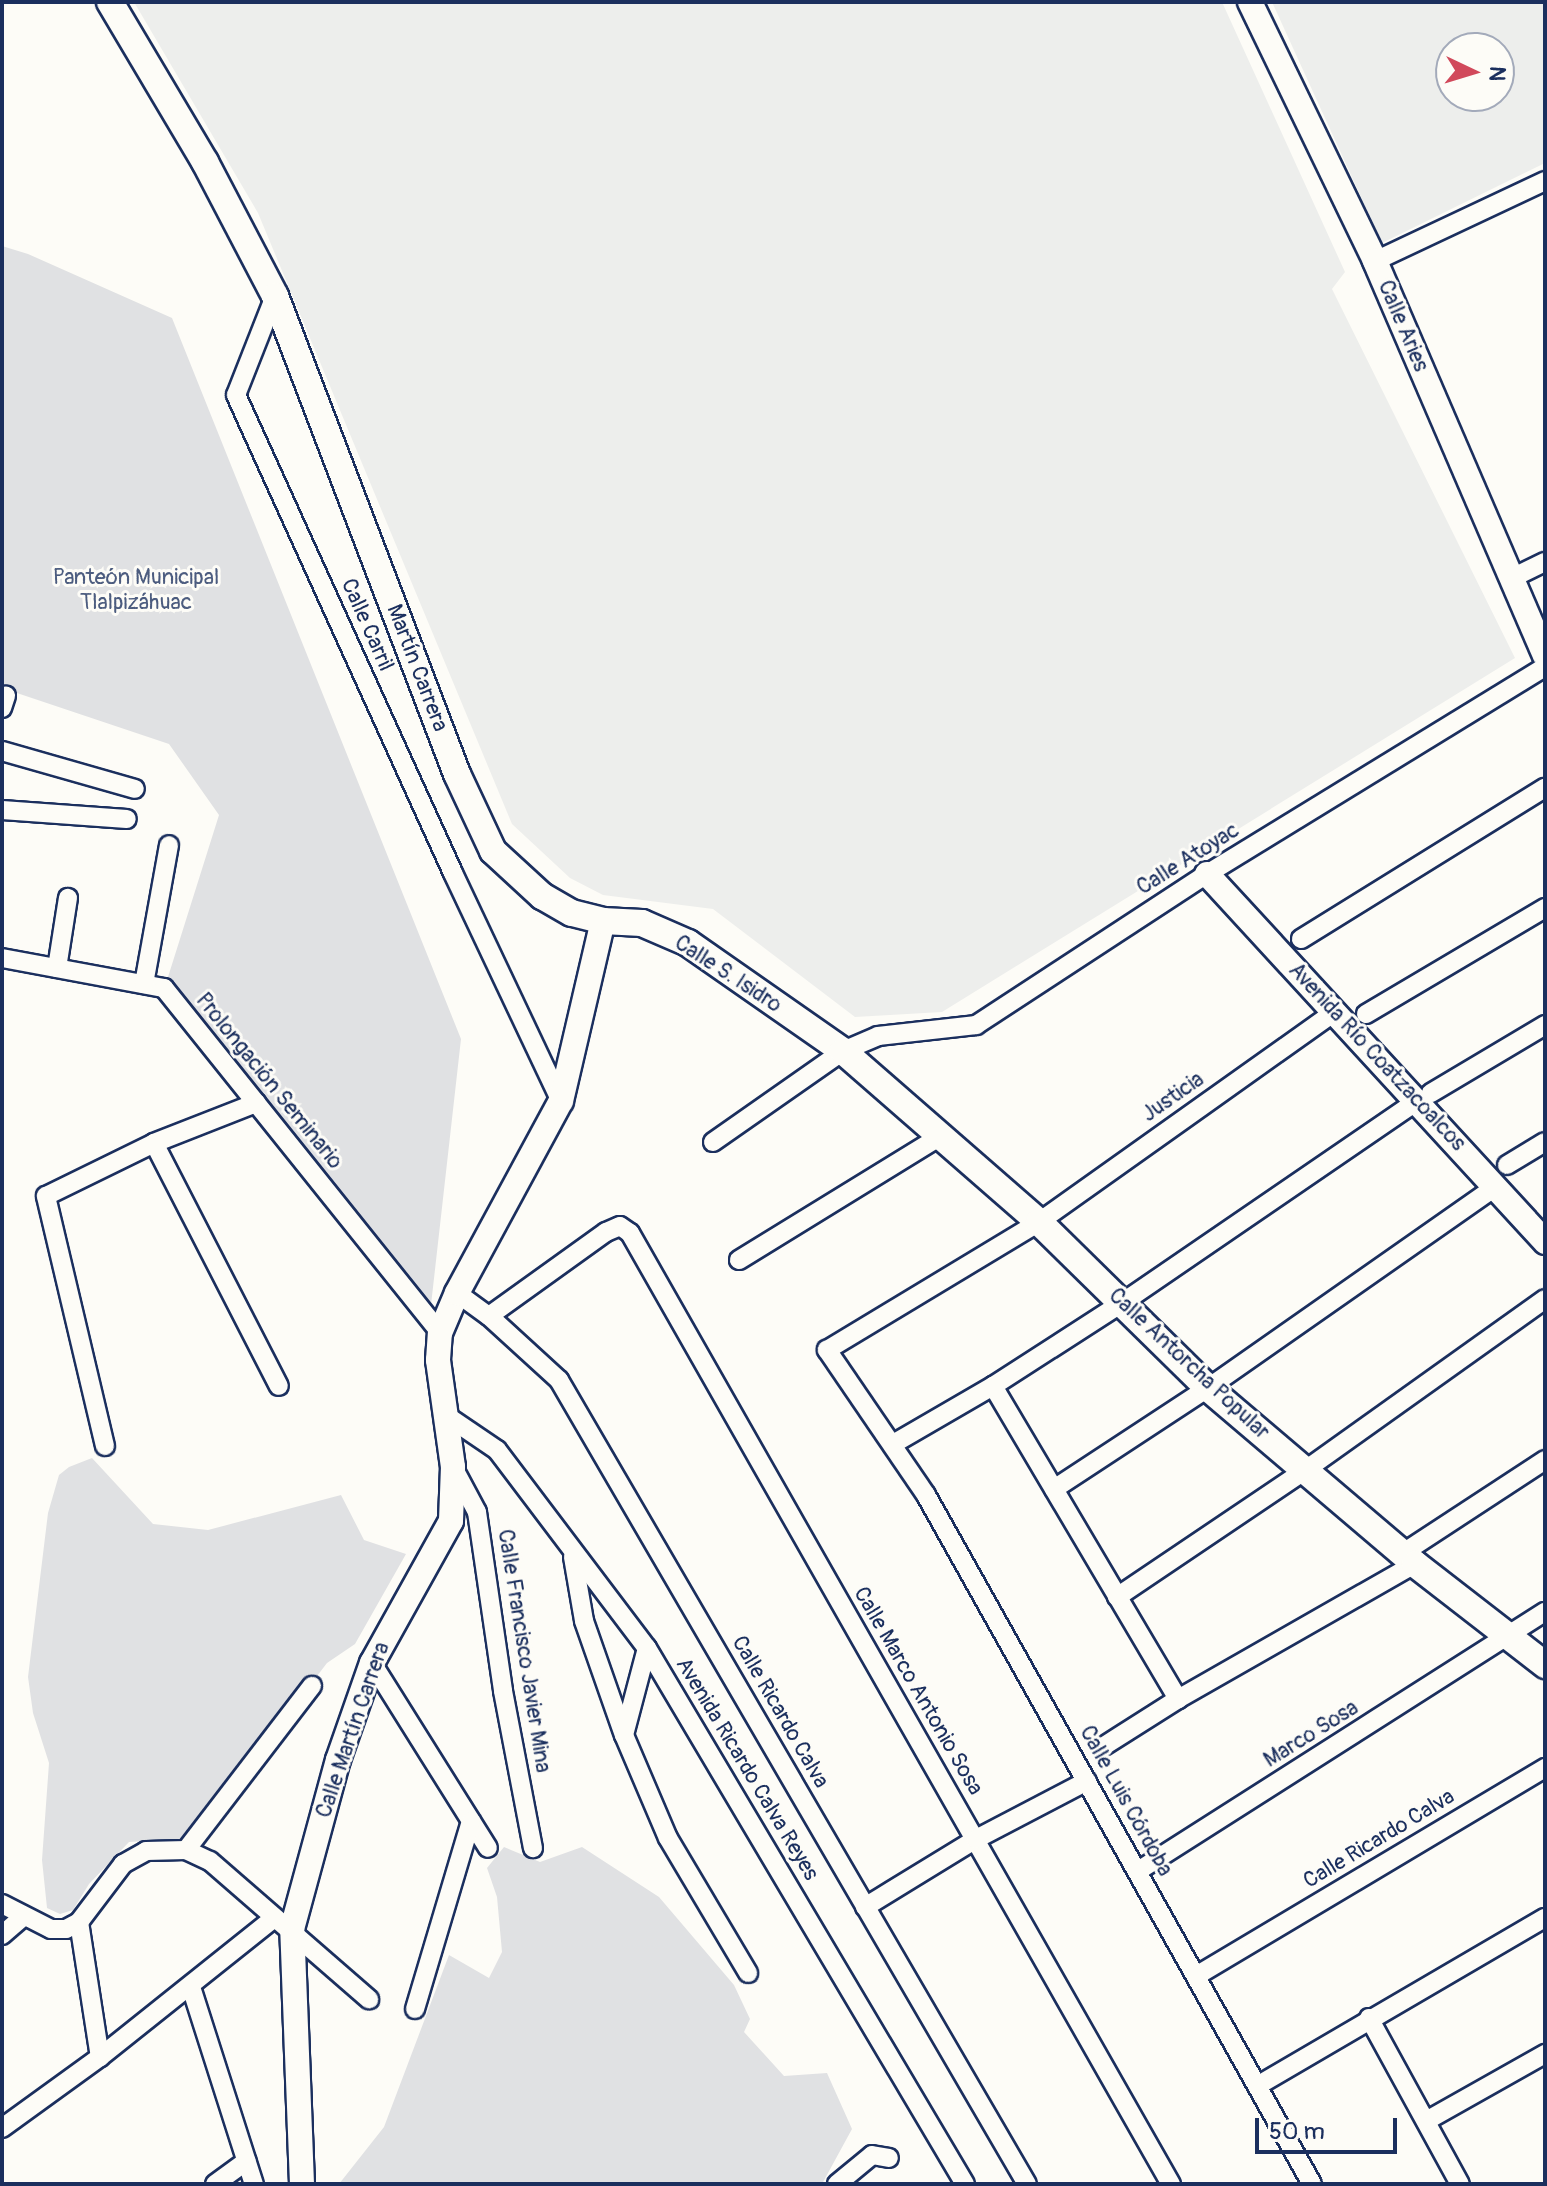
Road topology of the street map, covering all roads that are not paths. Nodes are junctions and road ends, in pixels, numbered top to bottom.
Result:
1 (110, 2) edge
2 (1250, 2) edge
3 (1545, 181) edge
4 (1375, 261) junction
5 (275, 296) junction
6 (1545, 562) edge
7 (1510, 579) junction
8 (1545, 655) edge
9 (1545, 667) edge
10 (2, 751) edge
11 (1545, 788) edge
12 (135, 789) dead end
13 (2, 810) edge
14 (127, 819) dead end
15 (169, 845) dead end
16 (1207, 874) junction
17 (68, 898) dead end
18 (1545, 908) edge
19 (603, 921) junction
20 (1301, 939) dead end
21 (2, 958) edge
22 (57, 968) junction
23 (144, 984) junction
24 (1336, 1011) junction
25 (1366, 1014) dead end
26 (1545, 1025) edge
27 (843, 1051) junction
28 (1424, 1097) junction
29 (561, 1101) junction
30 (256, 1103) junction
31 (942, 1135) junction
32 (713, 1142) dead end
33 (1545, 1142) edge
34 (154, 1143) junction
35 (1502, 1176) junction
36 (1039, 1222) junction
37 (1545, 1242) edge
38 (739, 1260) dead end
39 (457, 1293) junction
40 (1545, 1299) edge
41 (1122, 1303) junction
42 (489, 1316) junction
43 (440, 1333) junction
44 (827, 1350) joint
45 (279, 1386) dead end
46 (993, 1386) junction
47 (1208, 1388) junction
48 (444, 1414) junction
49 (893, 1444) junction
50 (105, 1446) dead end
51 (1545, 1460) edge
52 (453, 1467) junction
53 (1304, 1471) junction
54 (1054, 1489) junction
55 (573, 1554) junction
56 (1409, 1559) junction
57 (1117, 1597) junction
58 (1545, 1612) edge
59 (1509, 1638) junction
60 (647, 1648) junction
61 (372, 1663) junction
62 (1545, 1665) edge
63 (312, 1686) dead end
64 (1178, 1699) junction
65 (624, 1735) junction
66 (1104, 1746) dead end
67 (1545, 1768) edge
68 (1087, 1781) junction
69 (471, 1821) junction
70 (976, 1839) junction
71 (488, 1848) dead end
72 (533, 1848) dead end
73 (186, 1850) junction
74 (1138, 1871) junction
75 (2, 1904) edge
76 (865, 1907) junction
77 (23, 1917) junction
78 (1545, 1918) edge
79 (79, 1922) junction
80 (283, 1924) junction
81 (2, 1935) edge
82 (748, 1973) dead end
83 (1196, 1976) junction
84 (191, 1987) junction
85 (369, 1999) dead end
86 (415, 2009) dead end
87 (1369, 2018) junction
88 (1545, 2054) edge
89 (100, 2057) junction
90 (1257, 2086) junction
91 (1426, 2121) junction
92 (2, 2128) edge
93 (889, 2158) dead end
94 (247, 2161) junction
95 (215, 2184) edge
96 (254, 2184) edge
97 (302, 2184) edge
98 (837, 2184) edge
99 (965, 2184) edge
100 (1027, 2184) edge
101 (1171, 2184) edge
102 (1312, 2184) edge
103 (1460, 2184) edge

1 - 5 main road, Martín Carrera
2 - 4 street, Calle Aries
3 - 4 street
4 - 7 street, Calle Aries
5 - 19 main road, Martín Carrera
5 - 29 street, Calle Carril
6 - 7 street
7 - 8 street, Calle Aries
9 - 16 street, Calle Atoyac
10 - 12 street
11 - 20 street
13 - 14 street
15 - 23 street
16 - 24 street, Avenida Río Coatzacoalcos
16 - 27 street, Calle Atoyac
17 - 22 street
18 - 25 street
19 - 27 main road, Calle S. Isidro
19 - 29 street
21 - 22 street, Prolongación Seminario
22 - 23 street, Prolongación Seminario
23 - 30 street, Prolongación Seminario
24 - 28 street, Avenida Río Coatzacoalcos
24 - 36 street, Justicia
26 - 28 street
27 - 31 main road, Calle Antorcha Popular
27 - 32 street, Calle Atoyac
28 - 35 street, Avenida Río Coatzacoalcos
28 - 41 street
29 - 39 street
30 - 34 street
30 - 43 street, Prolongación Seminario
31 - 36 main road, Calle Antorcha Popular
31 - 38 street
33 - 35 street
34 - 45 street
34 - 50 street
35 - 37 street, Avenida Río Coatzacoalcos
35 - 47 street
36 - 41 main road, Calle Antorcha Popular
36 - 44 street, Justicia
39 - 42 street, Calle Ricardo Calva
39 - 43 street, Calle Martín Carrera
40 - 53 street
41 - 46 street
41 - 47 main road, Calle Antorcha Popular
42 - 70 street, Calle Marco Antonio Sosa
42 - 76 street, Calle Ricardo Calva
43 - 48 street, Calle Martín Carrera
44 - 49 street, Calle Luis Córdoba
46 - 49 street
46 - 54 street
47 - 53 main road, Calle Antorcha Popular
47 - 54 street
48 - 52 street, Calle Martín Carrera
48 - 55 street, Avenida Ricardo Calva Reyes
49 - 68 street, Calle Luis Córdoba
51 - 56 street
52 - 61 street, Calle Martín Carrera
52 - 72 street, Calle Francisco Javier Mina
53 - 56 main road, Calle Antorcha Popular
53 - 57 street
54 - 57 street
55 - 60 street, Avenida Ricardo Calva Reyes
55 - 65 street
56 - 59 main road, Calle Antorcha Popular
56 - 64 street
57 - 64 street
58 - 59 street, Marco Sosa
59 - 62 main road, Calle Antorcha Popular
59 - 74 street, Marco Sosa
60 - 65 street
60 - 99 street, Avenida Ricardo Calva Reyes
61 - 69 street
61 - 80 street, Calle Martín Carrera
63 - 73 street
64 - 66 street
65 - 82 street
67 - 83 street, Calle Ricardo Calva
68 - 70 street
68 - 74 street, Calle Luis Córdoba
69 - 71 street
69 - 86 street
70 - 76 street
70 - 101 street, Calle Marco Antonio Sosa
73 - 79 street
73 - 80 street
74 - 83 street, Calle Luis Córdoba
75 - 77 street
76 - 100 street, Calle Ricardo Calva
77 - 79 street
77 - 81 street
78 - 87 street
79 - 89 street
80 - 84 street
80 - 85 street
80 - 97 street, Calle Martín Carrera
83 - 90 street, Calle Luis Córdoba
84 - 89 street
84 - 94 street
87 - 90 street
87 - 91 street
88 - 91 street
89 - 92 street
90 - 102 street, Calle Luis Córdoba
91 - 103 street
93 - 98 street
94 - 95 street
94 - 96 street

